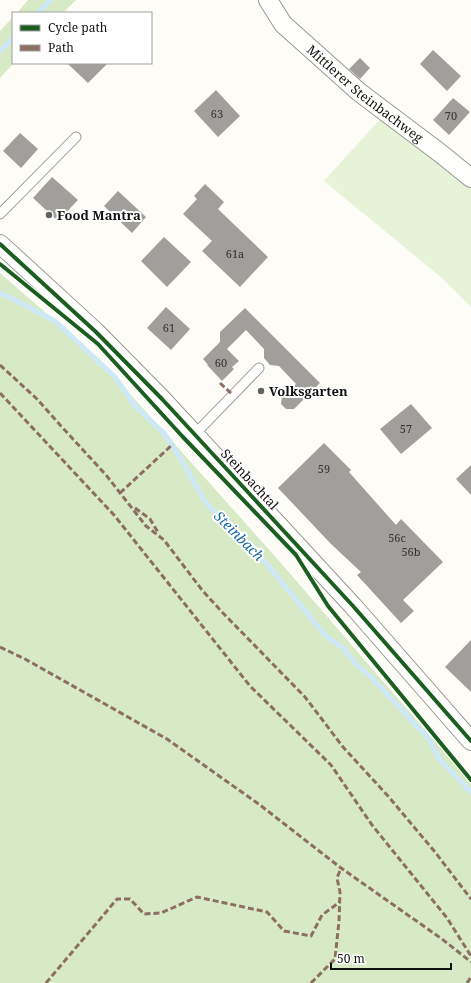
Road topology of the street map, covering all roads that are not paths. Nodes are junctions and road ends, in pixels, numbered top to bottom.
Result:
1 (268, 0) edge
2 (76, 137) dead end
3 (471, 178) edge
4 (0, 214) edge
5 (0, 244) edge
6 (259, 368) dead end
7 (195, 434) junction
8 (471, 741) edge

1 - 3 street, Mittlerer Steinbachweg
2 - 4 lane
5 - 7 street, Steinbachtal
6 - 7 lane
7 - 8 street, Steinbachtal

